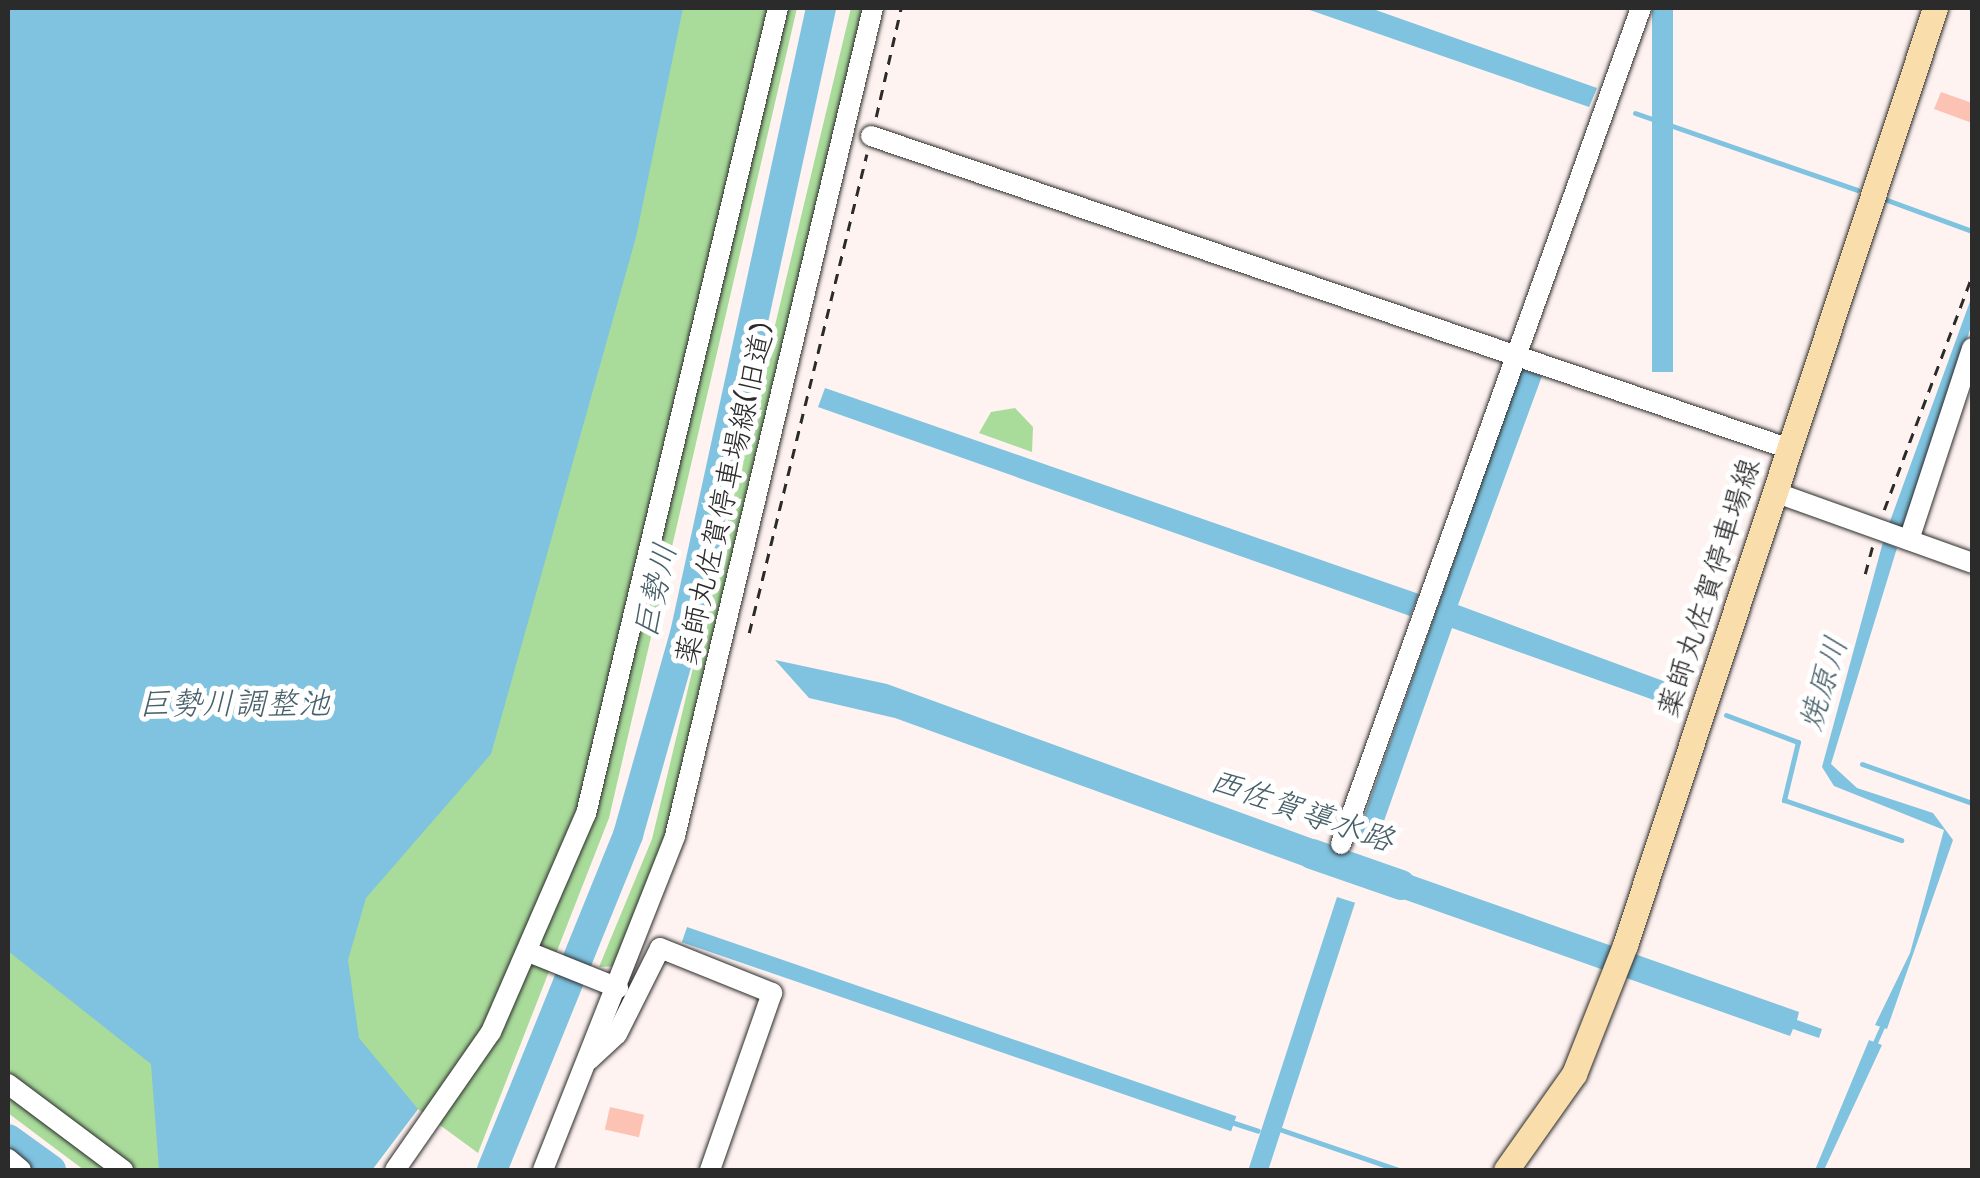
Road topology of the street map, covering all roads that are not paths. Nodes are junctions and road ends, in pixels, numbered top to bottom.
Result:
1 (778, 8) edge
2 (873, 8) edge
3 (1641, 8) edge
4 (1935, 8) edge
5 (871, 136) road end
6 (1972, 348) edge
7 (1527, 362) junction
8 (1790, 450) junction
9 (1777, 493) junction
10 (1909, 540) junction
11 (1972, 562) edge
12 (1341, 844) dead end
13 (531, 952) junction
14 (618, 988) junction
15 (588, 1061) junction
16 (8, 1084) edge
17 (8, 1160) edge
18 (22, 1170) edge
19 (123, 1170) edge
20 (396, 1170) edge
21 (543, 1170) edge
22 (710, 1170) edge
23 (1506, 1170) edge

1 - 13 street
2 - 14 street, 薬師丸佐賀停車場線(旧道)
3 - 7 street
4 - 8 main road, 薬師丸佐賀停車場線
5 - 7 street
6 - 10 street
7 - 8 street
7 - 12 street
8 - 9 main road, 薬師丸佐賀停車場線
9 - 10 street
9 - 23 main road, 薬師丸佐賀停車場線
10 - 11 street
13 - 14 street
13 - 20 street
14 - 15 street, 薬師丸佐賀停車場線(旧道)
15 - 21 street, 薬師丸佐賀停車場線(旧道)
15 - 22 street
16 - 19 street
17 - 18 street

